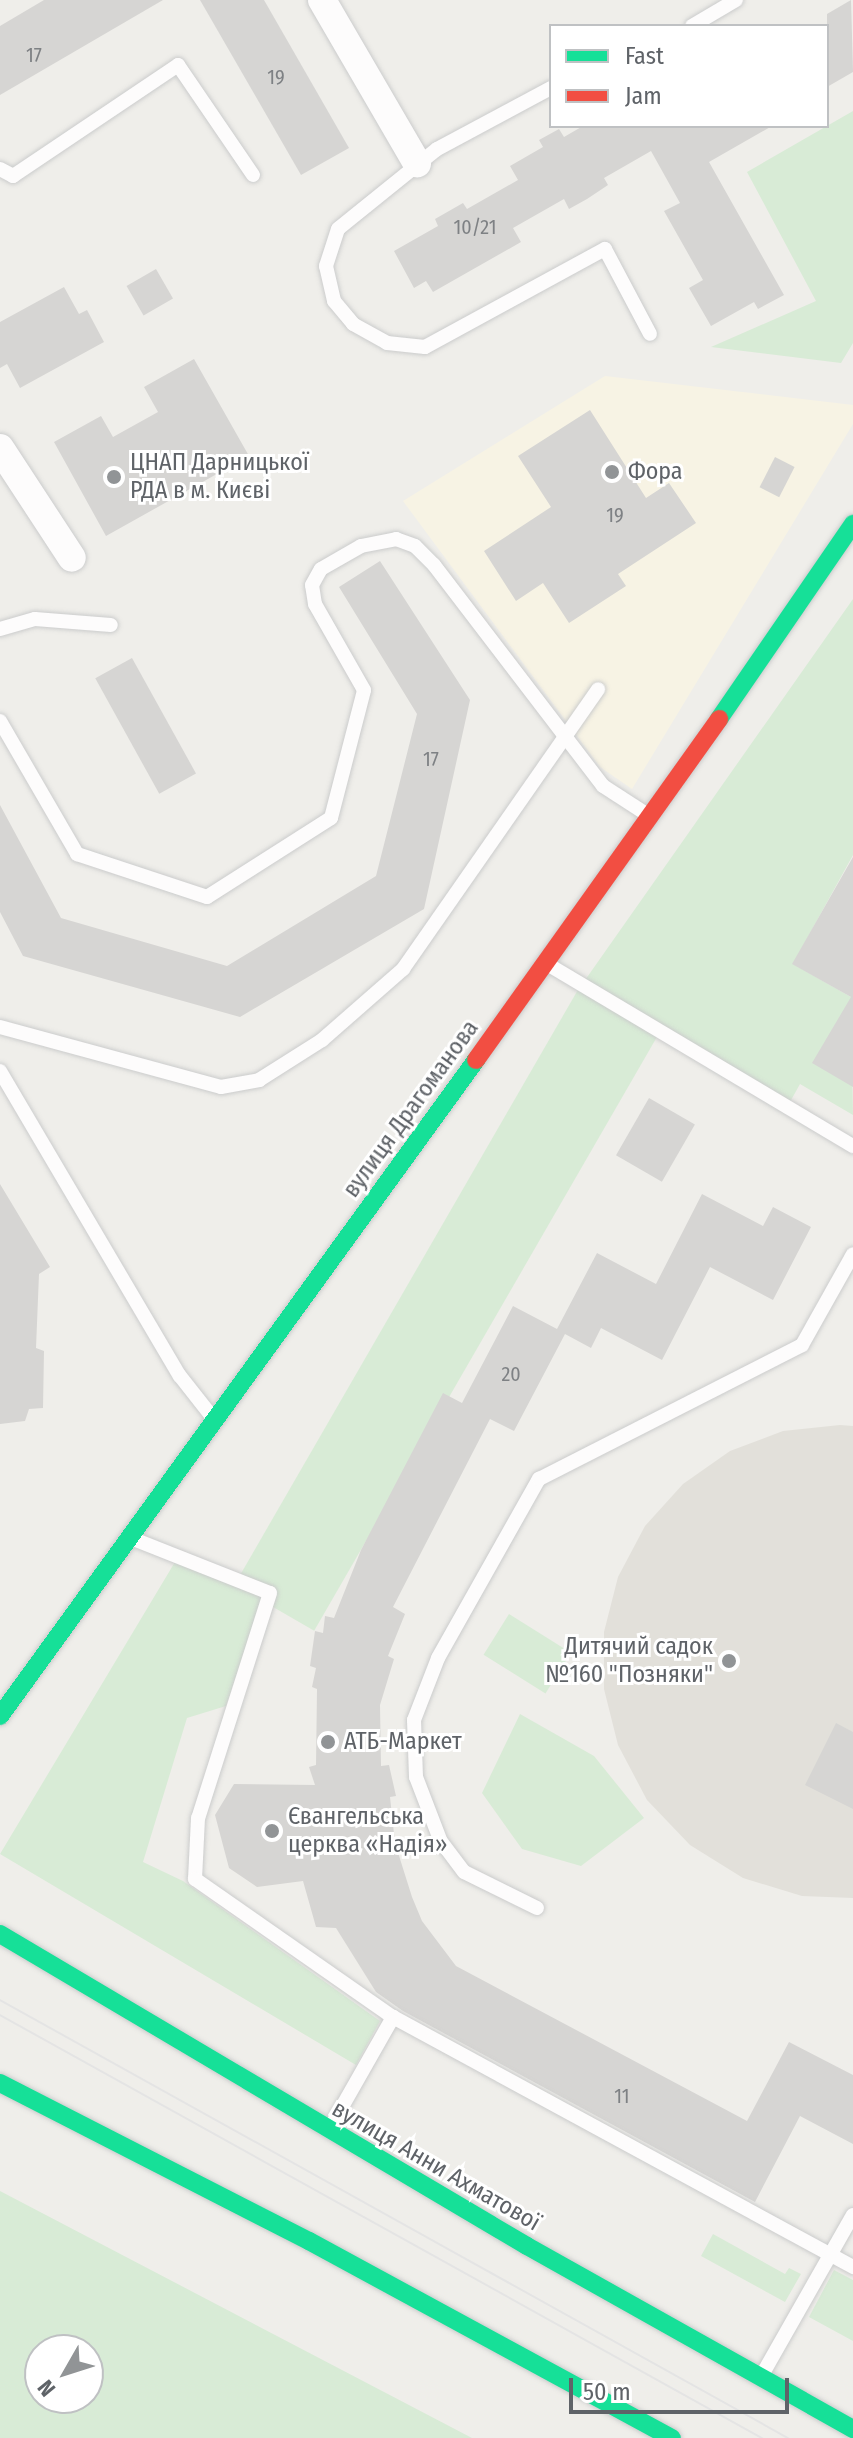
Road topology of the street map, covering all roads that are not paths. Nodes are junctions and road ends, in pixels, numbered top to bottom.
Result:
1 (322, 0) edge
2 (736, 0) edge
3 (695, 24) edge
4 (549, 89) edge
5 (417, 163) junction
6 (0, 169) edge
7 (253, 175) dead end
8 (650, 334) dead end
9 (0, 448) edge
10 (853, 524) edge
11 (72, 558) dead end
12 (111, 625) dead end
13 (0, 629) edge
14 (598, 689) dead end
15 (0, 721) edge
16 (566, 737) junction
17 (652, 817) junction
18 (545, 963) junction
19 (0, 1027) edge
20 (0, 1071) edge
21 (853, 1146) edge
22 (853, 1254) edge
23 (215, 1421) junction
24 (129, 1537) junction
25 (0, 1716) edge
26 (537, 1908) dead end
27 (0, 1934) edge
28 (393, 2017) junction
29 (0, 2083) edge
30 (328, 2131) junction
31 (853, 2215) edge
32 (829, 2254) junction
33 (853, 2267) edge
34 (760, 2378) junction
35 (639, 2420) junction
36 (853, 2429) edge
37 (628, 2438) edge
38 (672, 2438) edge

1 - 5 street
2 - 3 lane
4 - 5 lane
5 - 8 lane
6 - 7 lane
9 - 11 street
10 - 17 main road, вулиця Драгоманова
12 - 13 lane
14 - 16 lane
15 - 16 lane
16 - 17 lane
16 - 19 lane
17 - 18 main road, вулиця Драгоманова
18 - 21 lane
18 - 23 main road, вулиця Драгоманова
20 - 23 lane
22 - 26 lane
23 - 24 main road, вулиця Драгоманова
24 - 25 main road, вулиця Драгоманова
24 - 28 lane
27 - 30 main road, вулиця Анни Ахматової
28 - 30 lane
28 - 32 lane
29 - 35 main road
30 - 34 main road, вулиця Анни Ахматової
31 - 32 lane
32 - 33 lane
32 - 34 lane
34 - 36 main road, вулиця Анни Ахматової
35 - 37 lane
35 - 38 main road

